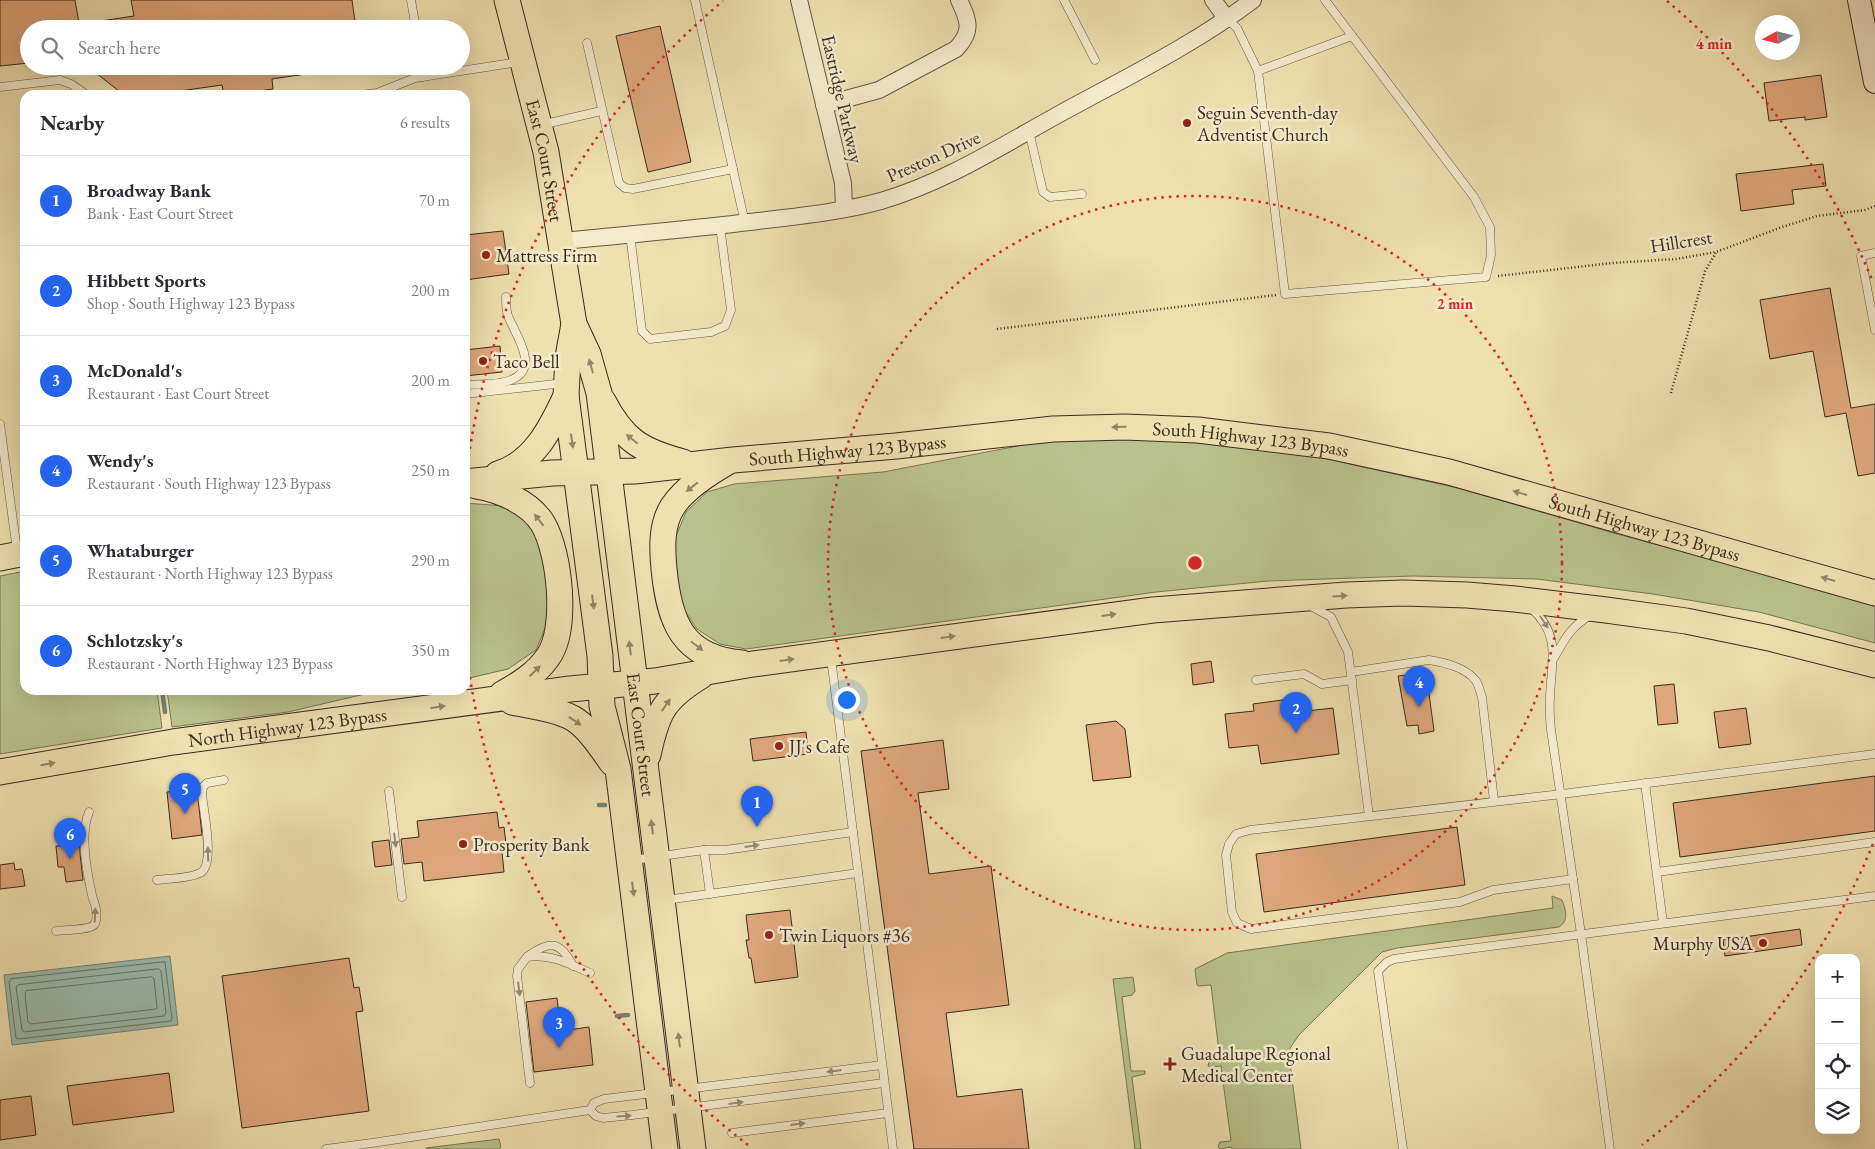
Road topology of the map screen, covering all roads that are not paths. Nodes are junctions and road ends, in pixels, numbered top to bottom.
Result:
1 (411, 0) edge
2 (507, 0) edge
3 (694, 0) edge
4 (799, 0) edge
5 (959, 0) edge
6 (1064, 0) edge
7 (1213, 0) edge
8 (1253, 0) edge
9 (1324, 0) edge
10 (1858, 0) edge
11 (1228, 19) junction
12 (414, 20) edge
13 (1352, 36) junction
14 (587, 43) dead end
15 (1095, 60) dead end
16 (524, 61) junction
17 (470, 69) edge
18 (1258, 71) junction
19 (435, 75) edge
20 (422, 77) joint
21 (1875, 82) edge
22 (0, 88) edge
23 (79, 90) edge
24 (383, 90) edge
25 (824, 105) junction
26 (601, 111) junction
27 (539, 126) junction
28 (1028, 131) junction
29 (733, 169) junction
30 (1082, 194) dead end
31 (844, 208) junction
32 (745, 222) junction
33 (720, 226) junction
34 (630, 234) junction
35 (562, 241) junction
36 (1875, 253) edge
37 (506, 297) dead end
38 (574, 324) junction
39 (1875, 330) edge
40 (470, 384) edge
41 (566, 389) junction
42 (599, 393) junction
43 (470, 394) edge
44 (0, 424) edge
45 (732, 460) junction
46 (692, 464) junction
47 (576, 472) junction
48 (609, 472) junction
49 (470, 482) edge
50 (470, 482) edge
51 (470, 482) edge
52 (9, 488) junction
53 (0, 489) edge
54 (14, 555) edge
55 (1873, 592) edge
56 (1280, 599) junction
57 (1515, 599) junction
58 (1606, 610) junction
59 (830, 653) junction
60 (1554, 658) junction
61 (753, 664) junction
62 (1875, 665) edge
63 (1350, 669) junction
64 (706, 674) junction
65 (1256, 680) dead end
66 (1352, 680) junction
67 (635, 683) junction
68 (601, 685) junction
69 (495, 698) junction
70 (1875, 754) edge
71 (645, 767) junction
72 (618, 769) junction
73 (0, 772) edge
74 (224, 780) dead end
75 (1645, 783) junction
76 (389, 792) dead end
77 (1562, 794) junction
78 (1494, 801) junction
79 (89, 812) dead end
80 (1369, 816) junction
81 (852, 832) junction
82 (1875, 842) edge
83 (704, 850) junction
84 (656, 857) junction
85 (629, 860) junction
86 (1657, 872) junction
87 (858, 873) junction
88 (1573, 879) junction
89 (157, 880) dead end
90 (710, 894) junction
91 (1875, 896) edge
92 (402, 897) dead end
93 (662, 901) junction
94 (1664, 923) junction
95 (56, 931) dead end
96 (1582, 934) junction
97 (527, 957) junction
98 (573, 966) junction
99 (590, 973) dead end
100 (882, 1065) junction
101 (530, 1083) dead end
102 (884, 1083) junction
103 (686, 1098) junction
104 (660, 1102) junction
105 (590, 1110) junction
106 (888, 1113) junction
107 (732, 1133) dead end
108 (326, 1149) edge
109 (666, 1149) edge
110 (693, 1149) edge
111 (892, 1149) edge
112 (1403, 1149) edge
113 (1610, 1149) edge

1 - 12 lane
2 - 16 main road, East Court Street
3 - 29 lane
4 - 25 street, Eastridge Parkway
5 - 25 street
6 - 15 lane
7 - 11 street
8 - 11 street, Preston Drive
9 - 13 lane
10 - 21 main road
11 - 18 lane
11 - 28 street, Preston Drive
13 - 18 lane
13 - 18 lane
14 - 26 lane
16 - 17 lane
16 - 27 main road, East Court Street
19 - 20 lane
20 - 24 lane
22 - 23 lane
25 - 31 street, Eastridge Parkway
26 - 27 lane
26 - 29 lane
27 - 35 main road, East Court Street
28 - 30 lane
28 - 31 street, Preston Drive
29 - 32 lane
31 - 32 street, Preston Drive
32 - 33 street, Preston Drive
33 - 34 street, Preston Drive
33 - 34 lane
34 - 35 street, Preston Drive
35 - 38 main road, East Court Street
36 - 39 lane
37 - 40 lane
38 - 41 main road, East Court Street
42 -> 38 main road, East Court Street
41 - 43 lane
41 -> 47 main road, East Court Street
41 - 49 main road
46 -> 42 main road
42 - 48 main road, East Court Street
44 - 52 lane
45 - 46 main road, South Highway 123 Bypass
55 -> 45 main road, South Highway 123 Bypass
45 -> 61 main road
46 - 48 main road, South Highway 123 Bypass
47 - 48 main road
47 - 50 main road
47 -> 68 main road, East Court Street
67 -> 48 main road, East Court Street
69 -> 51 main road
52 - 53 lane
52 - 54 lane
56 -> 57 main road
59 -> 56 main road
56 - 63 lane
57 - 58 main road
57 -> 60 lane
58 - 60 lane
58 - 62 main road
61 -> 59 main road
59 - 81 lane
60 - 77 lane
61 - 64 main road
63 - 66 lane
63 - 78 lane
64 - 67 main road
71 -> 64 main road
65 - 66 lane
66 - 80 lane
67 - 68 main road, North Highway 123 Bypass
67 - 71 main road, East Court Street
68 - 69 main road, North Highway 123 Bypass
68 - 72 main road, East Court Street
69 -> 72 main road
73 -> 69 main road, North Highway 123 Bypass
70 - 75 lane
84 -> 71 main road, East Court Street
72 - 85 main road, East Court Street
89 -> 74 lane
75 - 77 lane
75 - 86 lane
76 -> 92 lane
77 - 78 lane
77 - 88 lane
78 - 80 lane
95 -> 79 lane
80 - 88 lane
83 -> 81 lane
81 - 87 lane
82 - 86 lane
83 - 84 lane
83 - 90 lane
84 - 85 lane
84 - 93 main road, East Court Street
85 -> 104 main road, East Court Street
86 - 94 lane
87 - 90 lane
87 - 100 lane
88 - 96 lane
90 - 93 lane
91 - 94 lane
103 -> 93 main road, East Court Street
94 - 96 lane
96 - 112 lane
96 - 113 lane
97 - 98 lane
97 - 98 lane
97 -> 101 lane
98 - 99 lane
100 - 102 lane
100 -> 103 lane
103 -> 102 lane
102 - 106 lane
103 - 104 lane
103 - 104 lane
103 - 110 main road, East Court Street
105 -> 104 lane
104 - 105 lane
104 - 109 main road, East Court Street
105 - 108 lane
107 -> 106 lane
106 - 111 lane

